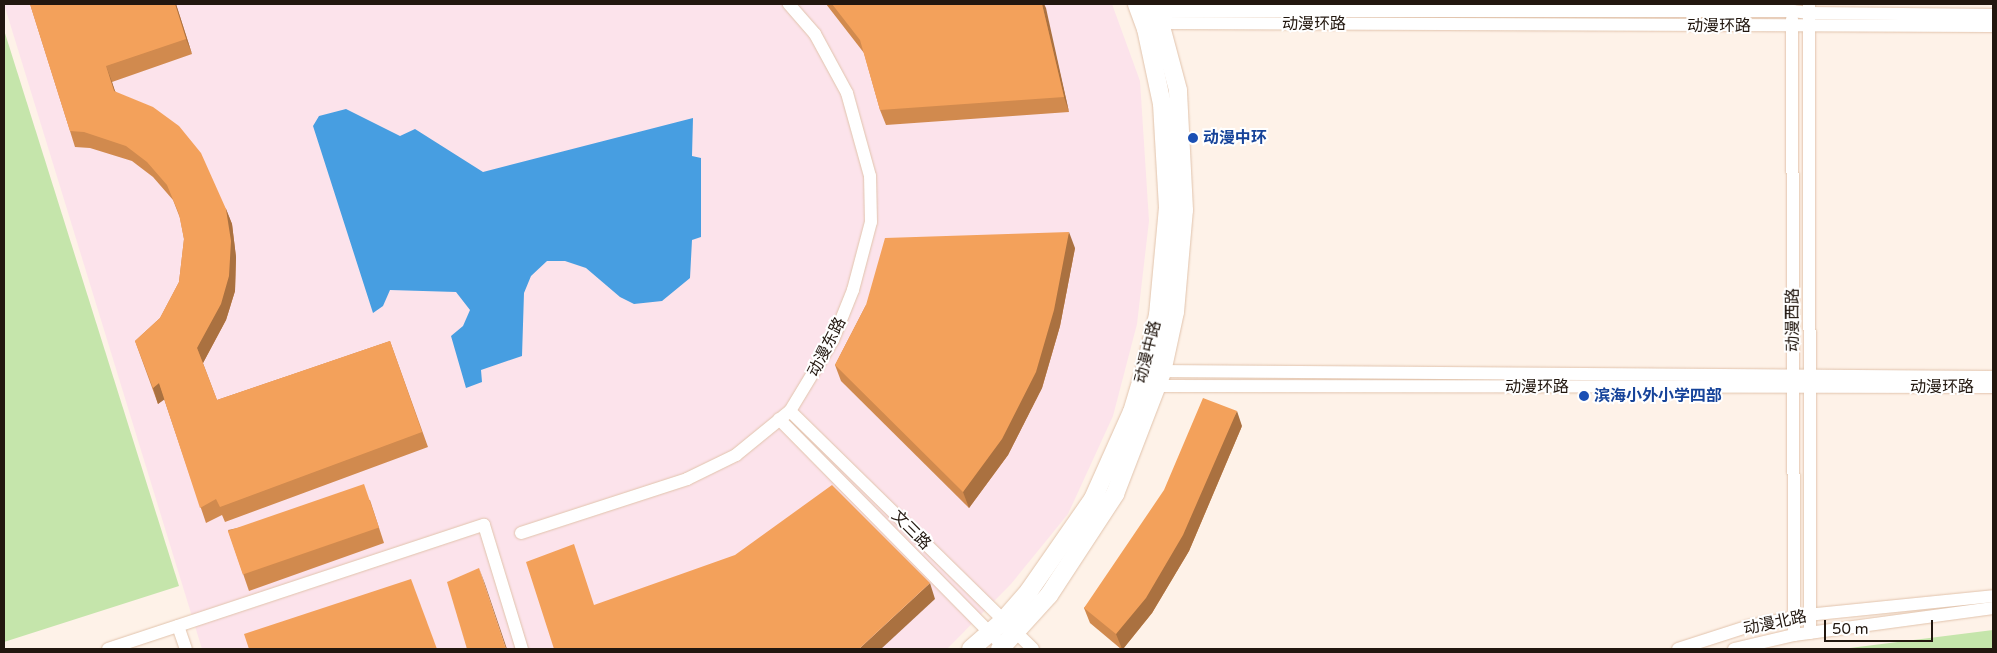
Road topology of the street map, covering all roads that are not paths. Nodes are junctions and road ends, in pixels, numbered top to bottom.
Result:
1 (789, 4) edge
2 (1793, 7) edge
3 (1150, 13) edge
4 (1809, 14) edge
5 (1993, 15) edge
6 (1792, 26) junction
7 (1993, 26) edge
8 (1794, 375) junction
9 (1993, 377) edge
10 (1151, 378) junction
11 (1809, 381) junction
12 (1993, 387) edge
13 (1794, 388) junction
14 (785, 415) junction
15 (521, 533) dead end
16 (1993, 596) edge
17 (1993, 608) edge
18 (1808, 615) junction
19 (1792, 618) junction
20 (1003, 621) junction
21 (178, 626) junction
22 (1016, 633) junction
23 (1810, 633) junction
24 (990, 634) junction
25 (1794, 635) junction
26 (1003, 648) edge
27 (108, 649) edge
28 (186, 649) edge
29 (522, 649) edge
30 (971, 649) edge
31 (1033, 649) edge
32 (1678, 649) edge
33 (1734, 649) edge

1 - 14 street, 动漫东路
2 - 3 street, 动漫环路
2 - 4 street, 动漫环路
2 - 6 street, 动漫西路
3 - 6 street, 动漫环路
3 - 10 street, 动漫中路
4 - 5 street, 动漫环路
4 - 6 street, 动漫环路
4 - 7 street, 动漫环路
4 - 11 street, 动漫西路
6 - 8 street, 动漫西路
8 - 10 street, 动漫环路
8 - 11 street, 动漫环路
8 - 13 street, 动漫西路
9 - 11 street, 动漫环路
10 - 13 street, 动漫环路
10 - 20 street, 动漫中路
10 - 22 street, 动漫中路
11 - 12 street, 动漫环路
11 - 13 street, 动漫环路
11 - 18 street, 动漫西路
13 - 19 street, 动漫西路
14 - 15 street, 动漫东路
14 - 20 street, 文三路
14 - 24 street, 文三路
16 - 18 street, 动漫北路
17 - 23 street, 动漫北路
18 - 19 street, 动漫北路
18 - 23 street, 动漫西路
19 - 25 street, 动漫西路
19 - 32 street, 动漫北路
20 - 22 street, 文三路
20 - 24 street, 动漫中路
21 - 27 street
21 - 28 street
21 - 29 street
22 - 26 street, 动漫中路
22 - 31 street, 文三路
23 - 25 street, 动漫北路
24 - 26 street, 文三路
24 - 30 street, 动漫中路
25 - 33 street, 动漫北路

